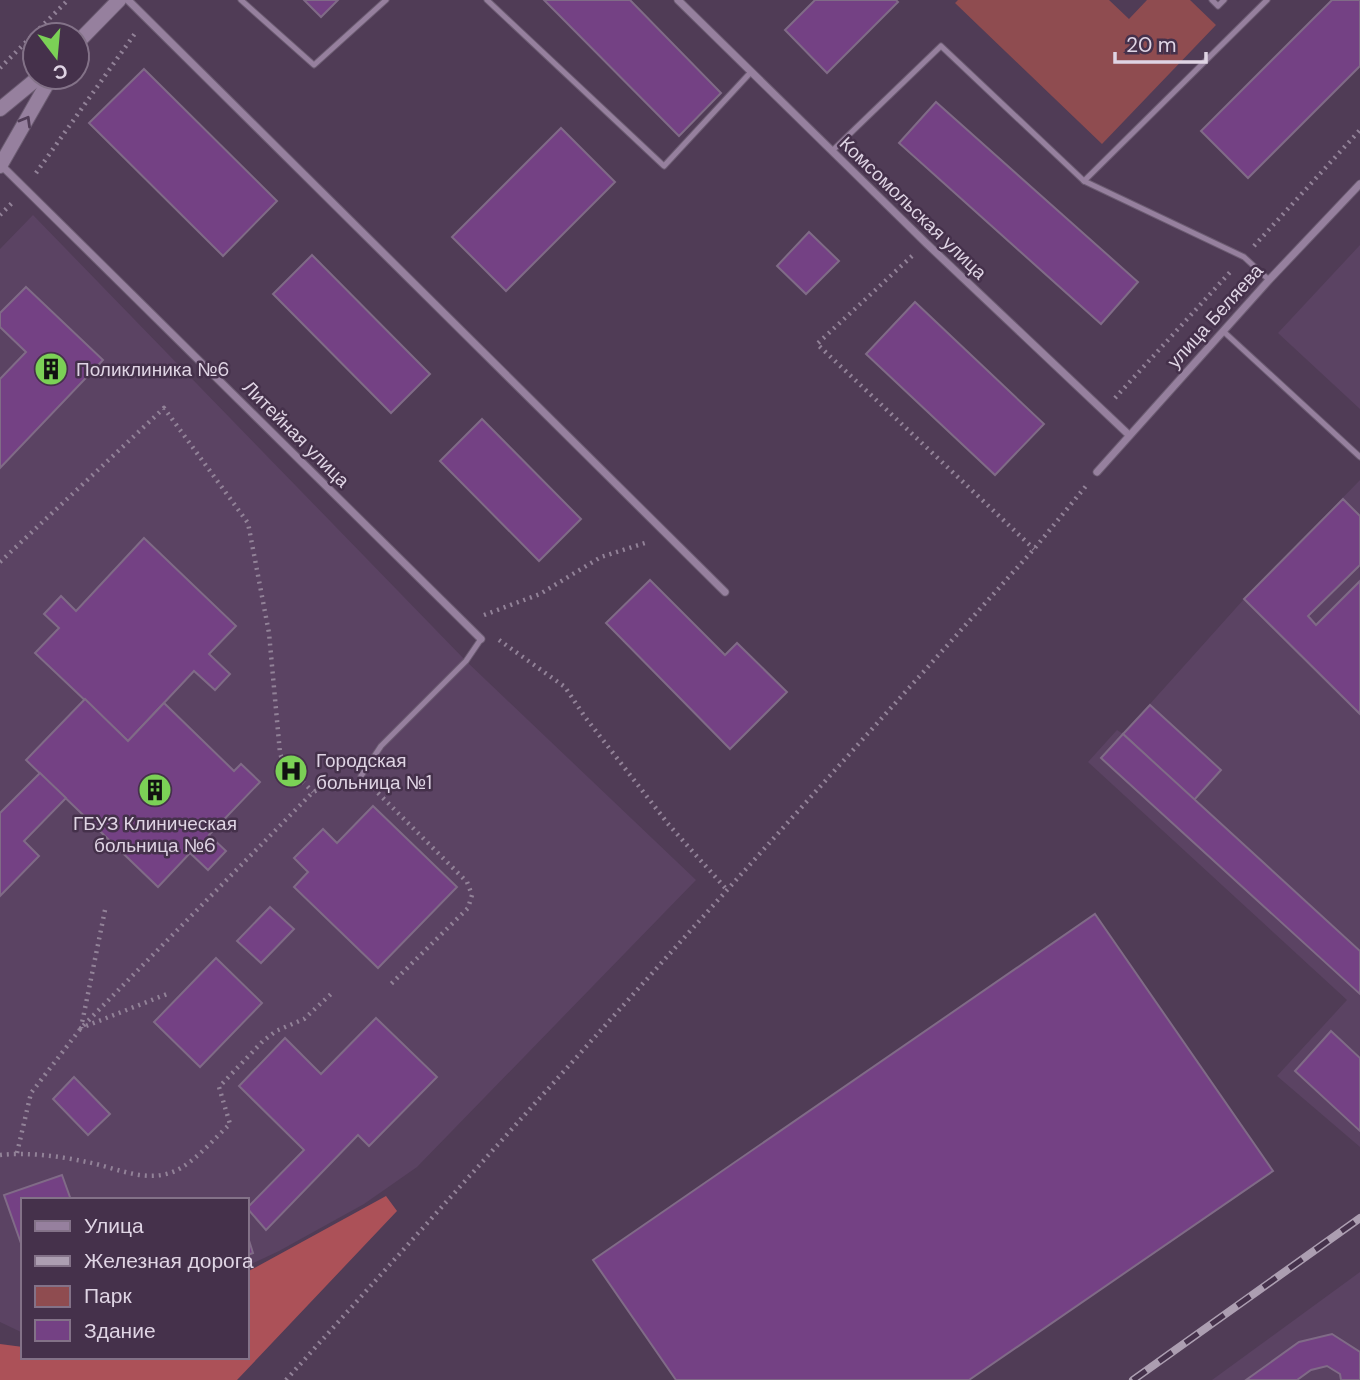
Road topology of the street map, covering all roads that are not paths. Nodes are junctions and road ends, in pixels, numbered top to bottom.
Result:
1 (119, 0) edge
2 (128, 0) edge
3 (241, 0) edge
4 (386, 0) edge
5 (487, 0) edge
6 (678, 0) edge
7 (1212, 0) edge
8 (1224, 0) edge
9 (1266, 0) edge
10 (91, 29) edge
11 (751, 72) junction
12 (21, 91) edge
13 (43, 91) edge
14 (0, 108) edge
15 (832, 151) junction
16 (0, 164) edge
17 (1084, 181) junction
18 (1360, 184) edge
19 (1269, 280) junction
20 (1223, 331) junction
21 (1129, 435) junction
22 (1360, 457) edge
23 (1097, 472) road end
24 (725, 592) dead end
25 (481, 639) joint
26 (361, 776) road end

1 - 10 street
2 - 24 street
3 - 4 lane
5 - 11 lane
6 - 11 street, Комсомольская улица
7 - 8 lane
9 - 17 lane
11 - 15 street, Комсомольская улица
12 - 14 street
16 -> 13 street
15 - 17 lane
15 - 21 street, Комсомольская улица
16 - 25 street, Литейная улица
17 - 19 lane
18 - 19 street, улица Беляева
19 - 20 street, улица Беляева
20 - 21 street, улица Беляева
20 - 22 lane
21 - 23 street, улица Беляева
25 - 26 lane

